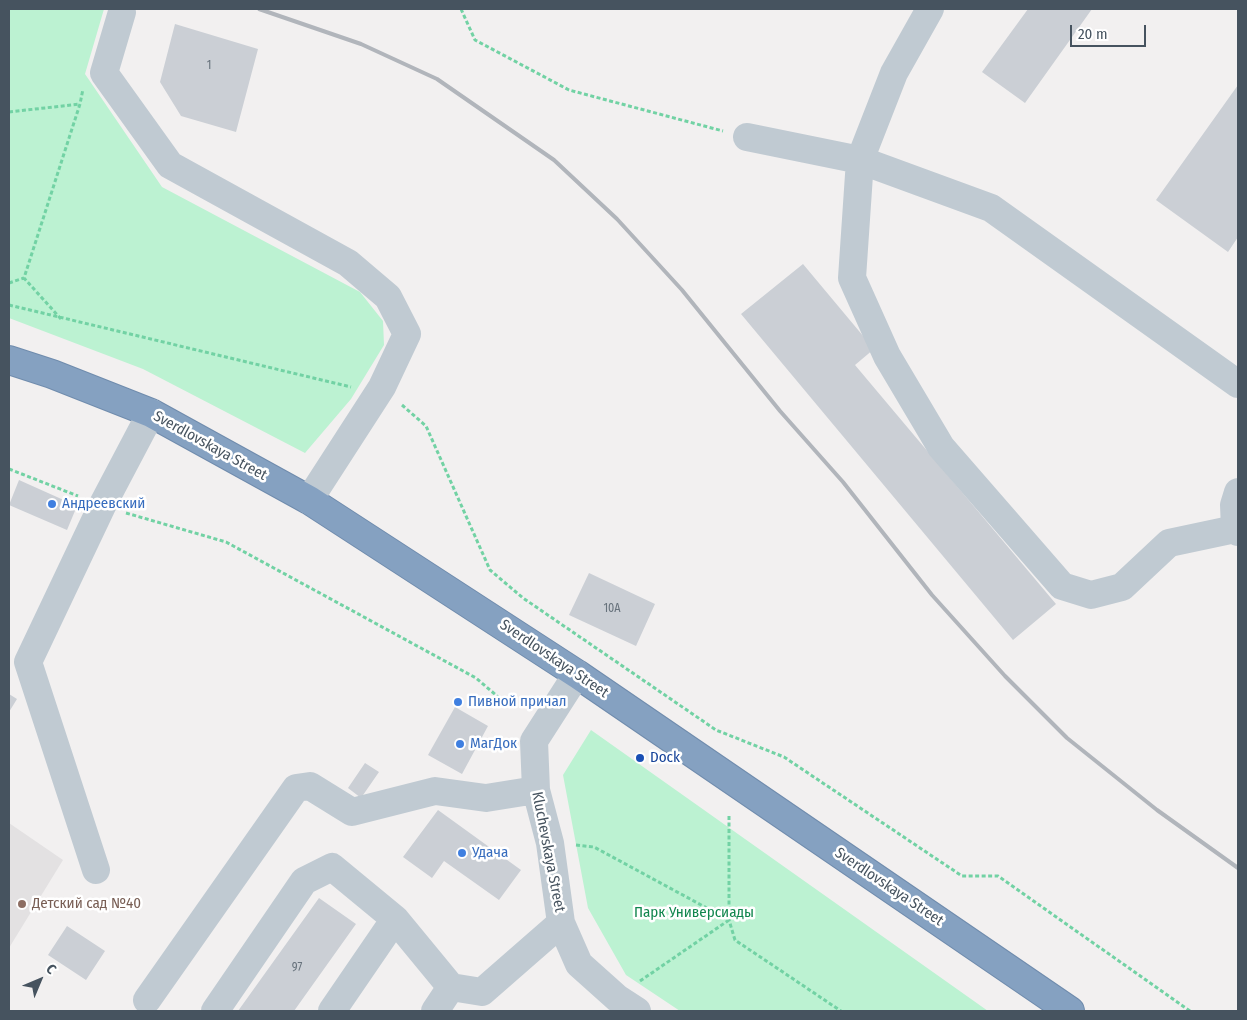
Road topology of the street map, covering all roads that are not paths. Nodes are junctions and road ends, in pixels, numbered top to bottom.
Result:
1 (930, 9) edge
2 (122, 12) dead end
3 (747, 137) road end
4 (860, 160) junction
5 (9, 360) edge
6 (1238, 384) edge
7 (151, 413) junction
8 (1238, 492) edge
9 (309, 500) junction
10 (1237, 530) edge
11 (18, 657) edge
12 (578, 674) junction
13 (536, 790) junction
14 (96, 870) dead end
15 (395, 919) junction
16 (561, 922) junction
17 (451, 987) junction
18 (147, 1000) dead end
19 (621, 1007) edge
20 (215, 1011) edge
21 (332, 1011) edge
22 (435, 1011) edge
23 (1070, 1011) edge

1 - 4 street
2 - 9 street
3 - 4 street
4 - 6 street
4 - 10 street
5 - 7 highway, Sverdlovskaya Street
7 - 9 highway, Sverdlovskaya Street
7 - 11 street
8 - 10 street
9 - 12 highway, Sverdlovskaya Street
11 - 14 street
12 - 13 street, Kluchevskaya Street
12 - 23 highway, Sverdlovskaya Street
13 - 16 street, Kluchevskaya Street
13 - 18 street
15 - 17 street
15 - 20 street
15 - 21 street
16 - 17 street
16 - 19 street, Kluchevskaya Street
17 - 22 street

